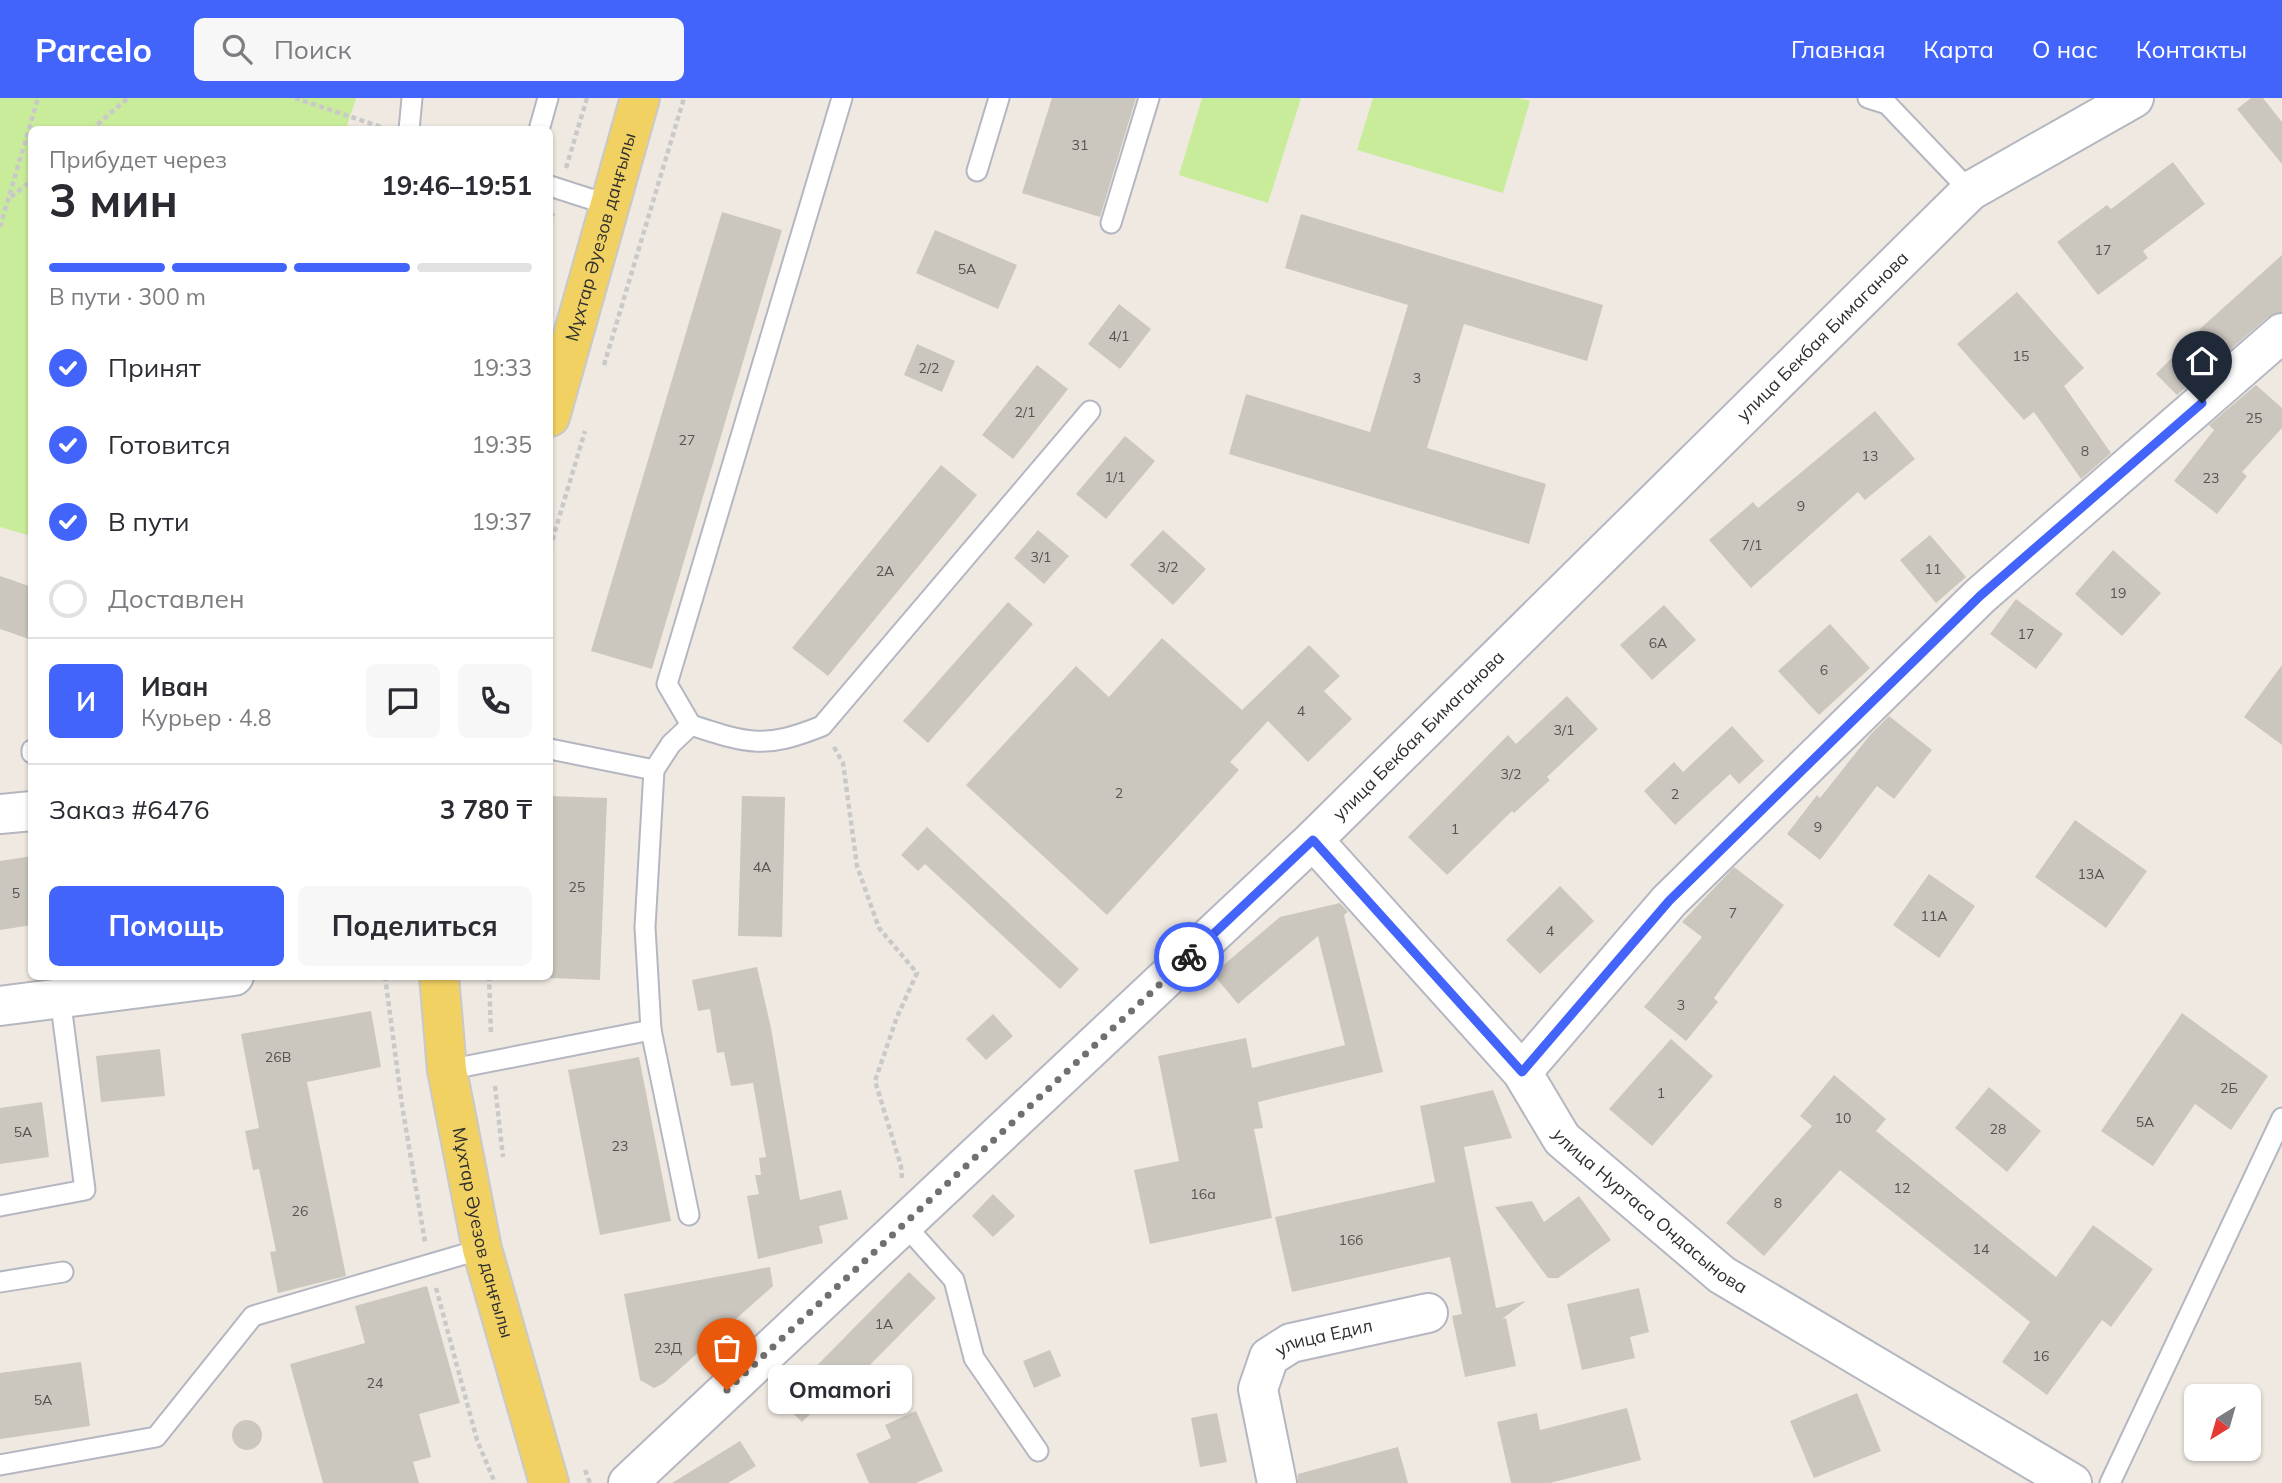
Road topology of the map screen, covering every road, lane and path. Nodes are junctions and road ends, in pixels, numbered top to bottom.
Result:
1 (38, 98) edge
2 (128, 98) edge
3 (295, 98) edge
4 (322, 98) edge
5 (412, 98) edge
6 (548, 98) edge
7 (587, 98) edge
8 (640, 98) edge
9 (684, 98) edge
10 (842, 98) edge
11 (999, 98) edge
12 (1149, 98) edge
13 (1868, 98) edge
14 (2134, 98) edge
15 (320, 106) junction
16 (30, 126) edge
17 (96, 126) edge
18 (377, 126) edge
19 (409, 126) edge
20 (540, 126) edge
21 (28, 133) edge
22 (977, 172) dead end
23 (28, 183) edge
24 (555, 187) edge
25 (1970, 191) junction
26 (9, 199) junction
27 (609, 205) junction
28 (1111, 223) dead end
29 (0, 227) edge
30 (2282, 333) edge
31 (601, 376) dead end
32 (553, 406) edge
33 (1090, 411) dead end
34 (585, 429) dead end
35 (553, 538) edge
36 (691, 725) junction
37 (822, 726) junction
38 (553, 750) edge
39 (654, 770) junction
40 (28, 811) edge
41 (0, 814) edge
42 (1313, 840) junction
43 (200, 980) edge
44 (386, 980) edge
45 (439, 980) edge
46 (489, 980) edge
47 (60, 997) junction
48 (0, 1006) edge
49 (651, 1030) junction
50 (492, 1060) junction
51 (447, 1070) junction
52 (1522, 1072) junction
53 (2282, 1118) edge
54 (504, 1163) dead end
55 (0, 1206) edge
56 (690, 1215) dead end
57 (904, 1224) junction
58 (482, 1249) junction
59 (429, 1264) junction
60 (63, 1272) dead end
61 (0, 1282) edge
62 (1428, 1313) dead end
63 (1038, 1451) dead end
64 (580, 1458) dead end
65 (0, 1465) edge
66 (495, 1483) edge
67 (549, 1483) edge
68 (590, 1483) edge
69 (628, 1483) edge
70 (1278, 1483) edge
71 (2072, 1483) edge
72 (2110, 1483) edge

1 - 16 path
2 - 17 path
3 - 15 path
4 - 15 path
5 - 19 lane
6 - 20 lane
7 - 24 path
8 - 27 main road, Мұхтар Әуезов даңғылы
9 - 31 path
10 - 36 lane
11 - 22 lane
12 - 28 lane
13 - 25 lane
14 - 25 street, улица Бекбая Бимаганова
15 - 18 path
21 - 26 path
23 - 26 path
24 - 27 lane
25 - 42 street, улица Бекбая Бимаганова
26 - 29 path
27 - 32 main road, Мұхтар Әуезов даңғылы
30 - 52 street
33 - 37 lane
34 - 35 path
36 - 37 lane
36 - 39 lane
37 - 57 path
38 - 39 lane
39 - 49 lane
40 - 41 street
42 - 52 street, улица Нуртаса Ондасынова
42 - 57 street, улица Бекбая Бимаганова
43 - 47 street
44 - 59 path
45 - 51 main road, Мұхтар Әуезов даңғылы
46 - 50 path
47 - 48 street
47 - 55 lane
49 - 50 lane
49 - 56 lane
50 - 51 lane
50 - 54 path
51 - 58 main road, Мұхтар Әуезов даңғылы
52 - 71 street, улица Нуртаса Ондасынова
53 - 72 lane
57 - 63 lane
57 - 69 street, улица Бекбая Бимаганова
58 - 59 lane
58 - 67 main road, Мұхтар Әуезов даңғылы
59 - 65 lane
59 - 66 path
60 - 61 lane
62 - 70 street, улица Едил
64 - 68 path

